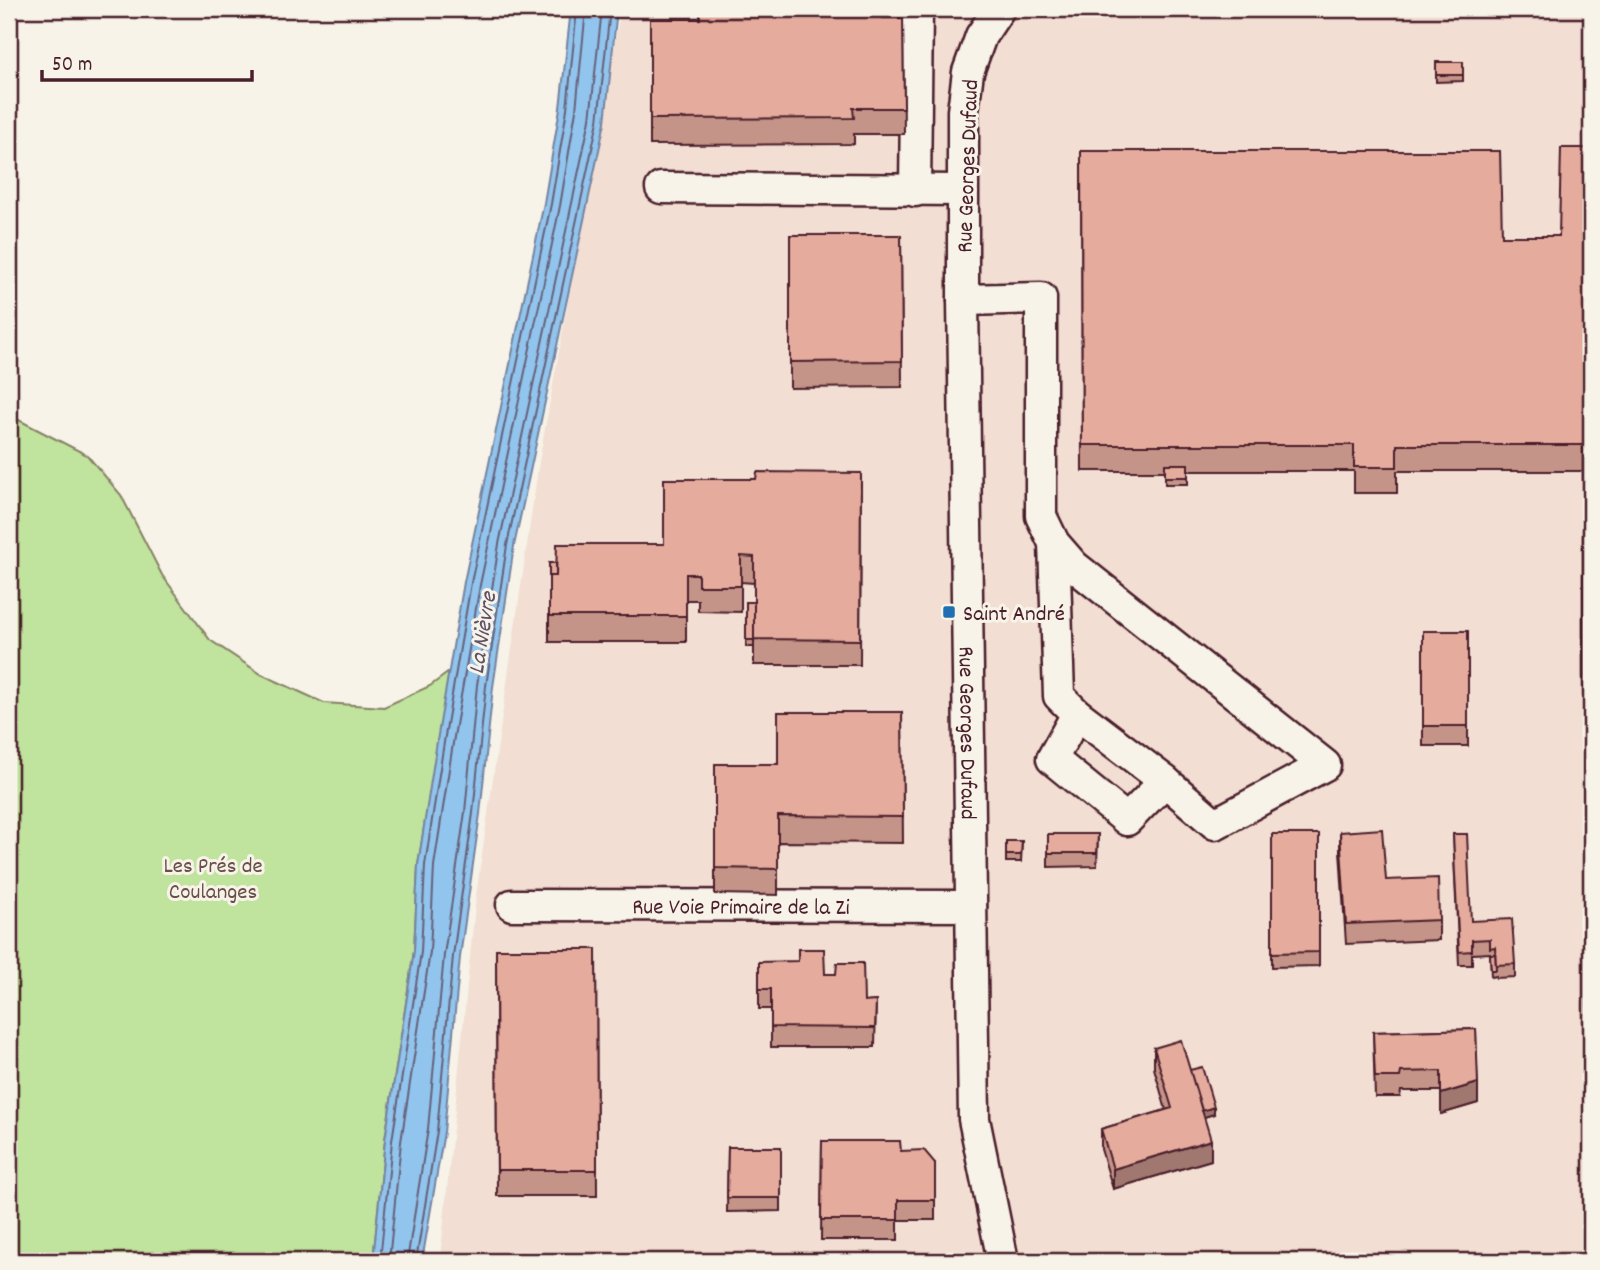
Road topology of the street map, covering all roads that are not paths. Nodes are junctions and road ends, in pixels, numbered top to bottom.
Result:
1 (917, 9) edge
2 (999, 9) edge
3 (661, 188) dead end
4 (962, 190) junction
5 (915, 191) junction
6 (962, 300) junction
7 (1054, 543) junction
8 (1077, 714) junction
9 (1165, 781) junction
10 (512, 905) dead end
11 (971, 906) junction
12 (998, 1260) edge

1 - 5 street
2 - 4 street, Rue Georges Dufaud
3 - 5 street
4 - 5 street
4 - 6 street, Rue Georges Dufaud
6 - 7 street
6 - 11 street, Rue Georges Dufaud
7 - 8 street
7 - 9 street
8 - 9 street
8 - 9 street
10 - 11 street, Rue Voie Primaire de la Zi
11 - 12 street, Rue Georges Dufaud

